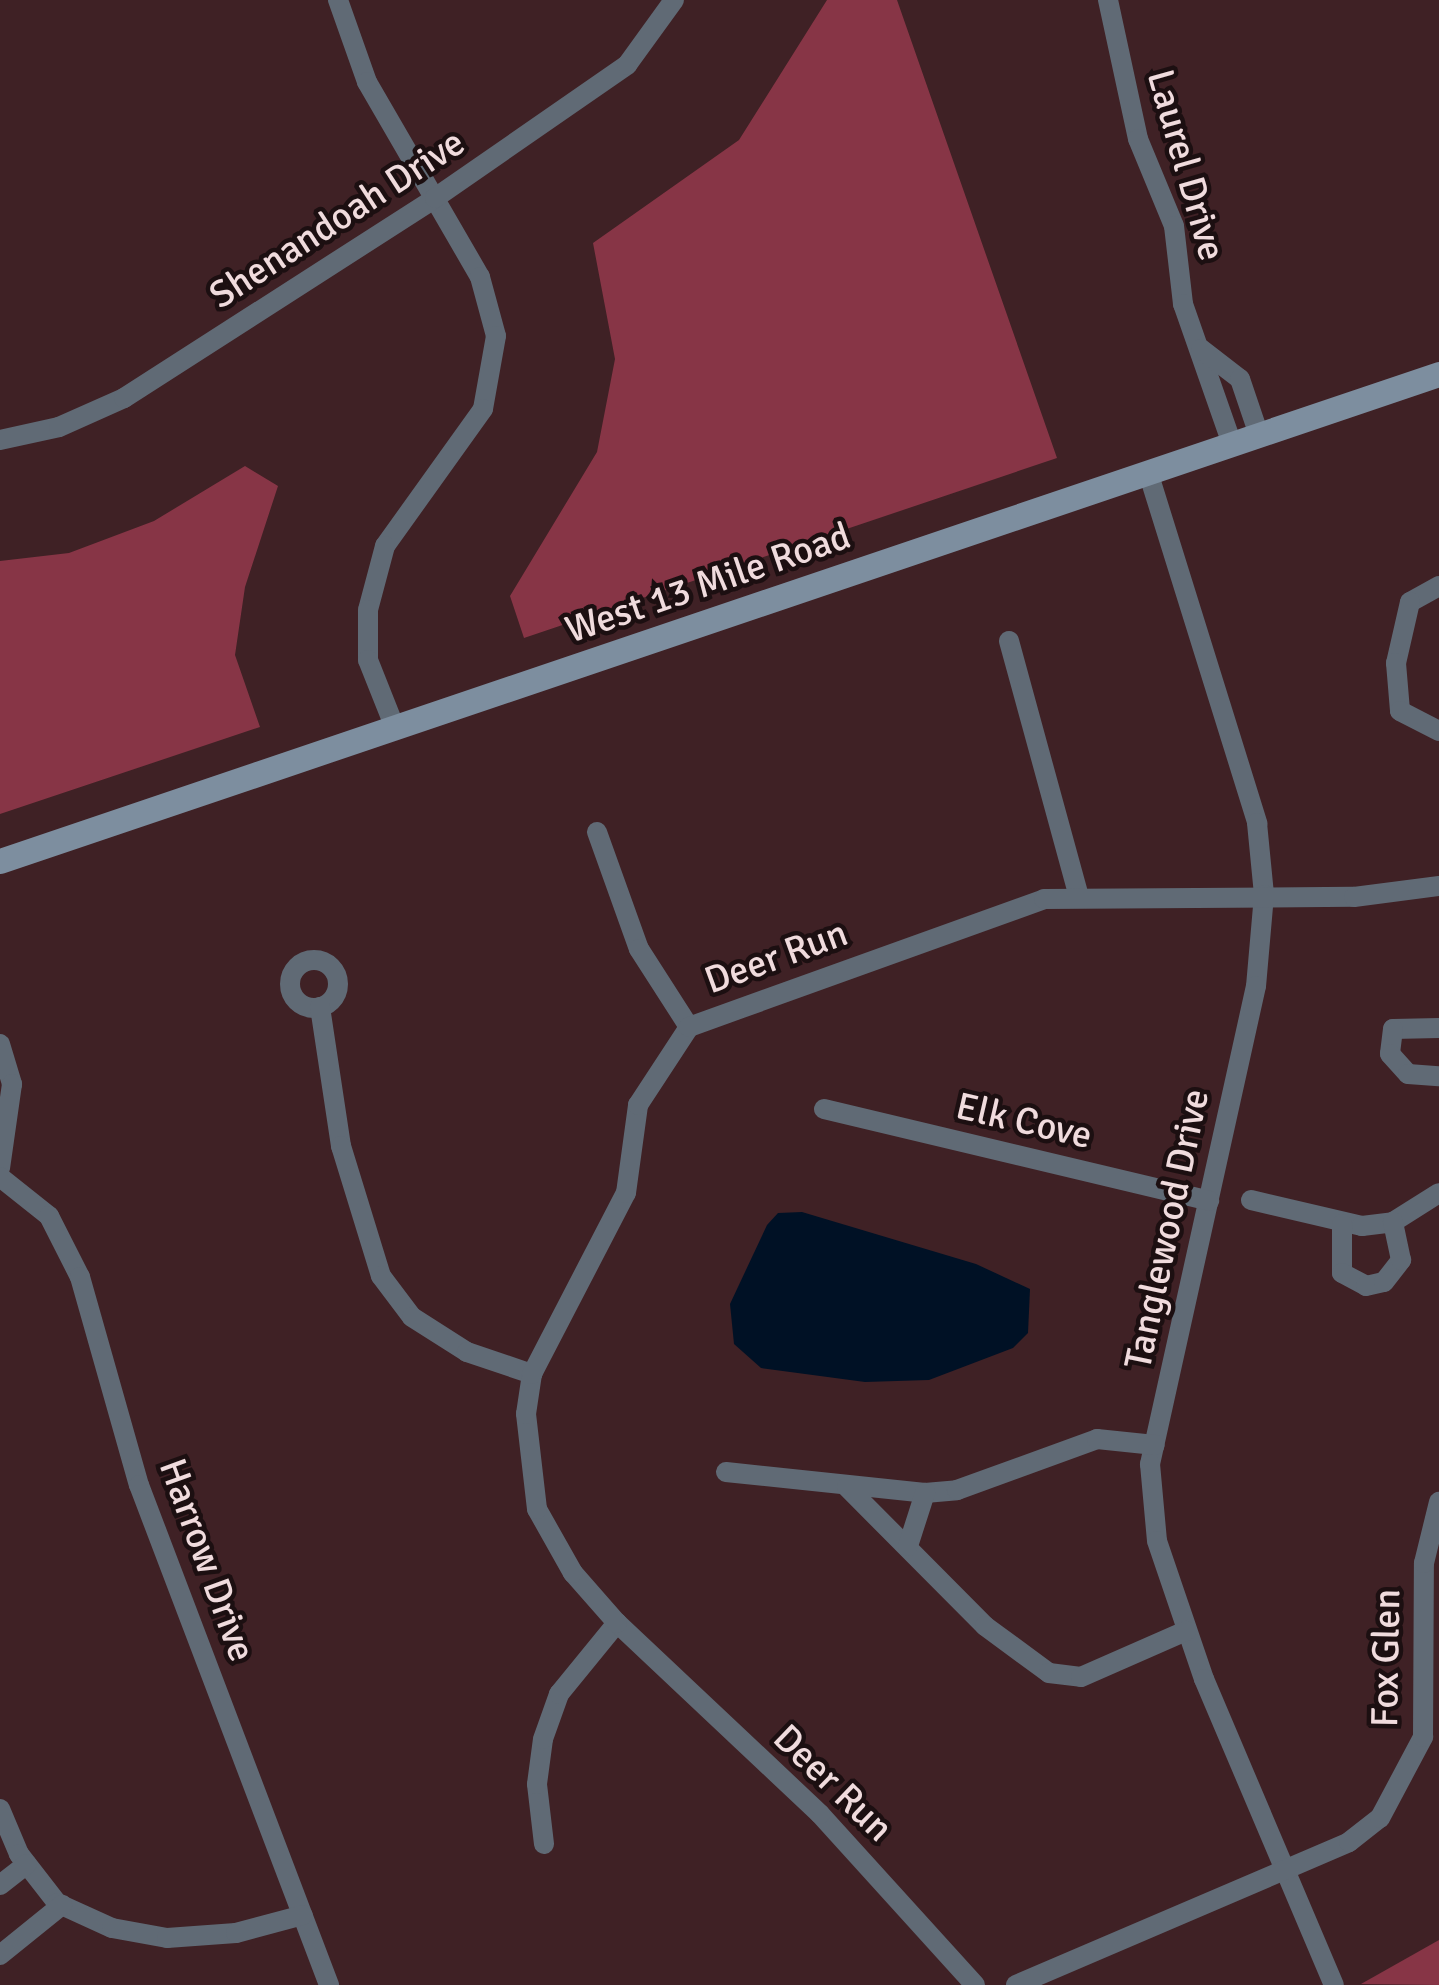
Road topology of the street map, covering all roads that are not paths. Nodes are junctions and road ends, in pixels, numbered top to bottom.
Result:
1 (338, 0) edge
2 (674, 0) edge
3 (1108, 0) edge
4 (435, 198) junction
5 (1200, 348) junction
6 (1439, 374) edge
7 (1259, 435) junction
8 (0, 440) edge
9 (1232, 444) junction
10 (1148, 472) junction
11 (1439, 586) edge
12 (1009, 641) dead end
13 (395, 728) junction
14 (1439, 730) edge
15 (597, 832) dead end
16 (0, 861) edge
17 (1439, 886) edge
18 (1078, 894) junction
19 (1264, 895) junction
20 (320, 1007) dead end
21 (690, 1027) junction
22 (1439, 1028) edge
23 (0, 1044) edge
24 (1439, 1076) edge
25 (824, 1110) dead end
26 (0, 1168) edge
27 (0, 1178) edge
28 (1439, 1193) edge
29 (1251, 1200) dead end
30 (1209, 1201) junction
31 (1393, 1222) junction
32 (1342, 1224) junction
33 (532, 1374) junction
34 (1155, 1445) junction
35 (726, 1472) dead end
36 (848, 1487) junction
37 (926, 1493) junction
38 (1439, 1502) edge
39 (908, 1546) junction
40 (617, 1623) junction
41 (1186, 1630) junction
42 (0, 1809) edge
43 (544, 1844) dead end
44 (27, 1864) junction
45 (1285, 1870) junction
46 (0, 1885) edge
47 (62, 1905) junction
48 (303, 1915) junction
49 (0, 1955) edge
50 (329, 1985) edge
51 (975, 1985) edge
52 (1016, 1985) edge
53 (1334, 1985) edge

1 - 4 street
2 - 4 street, Shenandoah Drive
3 - 5 street, Laurel Drive
4 - 8 street, Shenandoah Drive
4 - 13 street
5 - 7 street
5 - 9 street, Laurel Drive
6 - 7 street, West 13 Mile Road
7 - 9 street, West 13 Mile Road
9 - 10 street, West 13 Mile Road
10 - 13 street, West 13 Mile Road
10 - 19 street, Tanglewood Drive
11 - 14 street
12 - 18 street
13 - 16 street, West 13 Mile Road
15 - 21 street
17 - 19 street, Deer Run
18 - 19 street, Deer Run
18 - 21 street, Deer Run
19 - 30 street, Tanglewood Drive
20 - 33 street
21 - 33 street, Deer Run
22 - 24 street
23 - 26 street
25 - 30 street, Elk Cove
27 - 48 street, Harrow Drive
28 - 31 street
29 - 32 street
30 - 34 street, Tanglewood Drive
31 - 32 street
31 - 32 street
33 - 40 street, Deer Run
34 - 37 street
34 - 41 street, Tanglewood Drive
35 - 36 street
36 - 37 street
36 - 39 street
37 - 39 street
38 - 45 street, Fox Glen
39 - 41 street
40 - 43 street
40 - 51 street, Deer Run
41 - 45 street, Tanglewood Drive
42 - 44 street
44 - 46 street
44 - 47 street
45 - 52 street, Fox Glen
45 - 53 street, Tanglewood Drive
47 - 48 street
47 - 49 street
48 - 50 street, Harrow Drive

